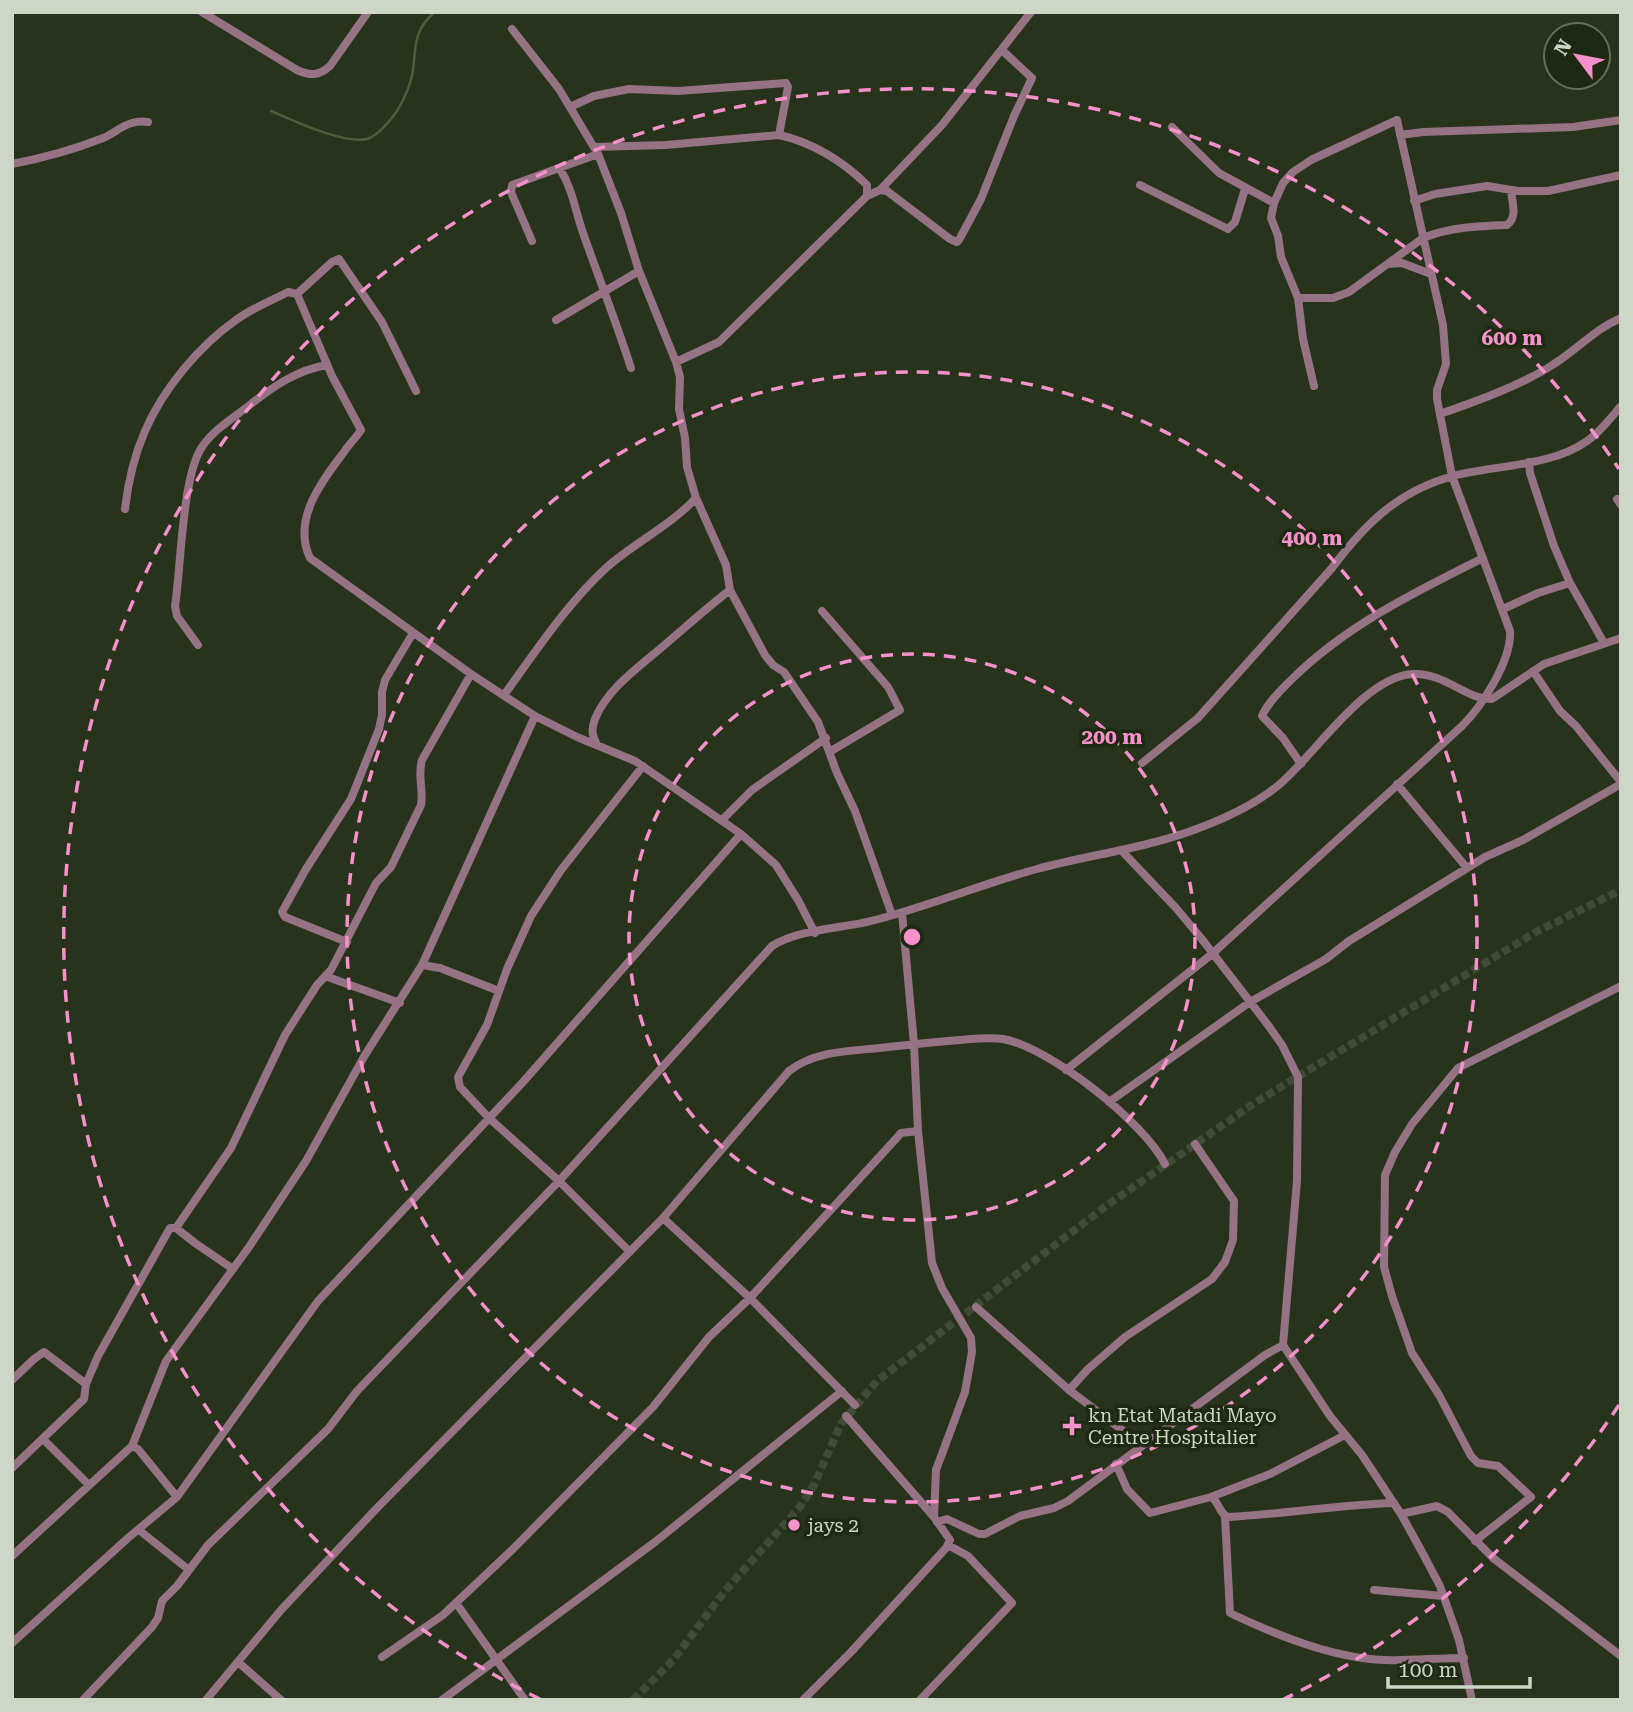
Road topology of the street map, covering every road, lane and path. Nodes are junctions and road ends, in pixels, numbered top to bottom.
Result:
1 (202, 12) edge
2 (368, 12) edge
3 (1031, 12) edge
4 (512, 29) dead end
5 (1003, 51) junction
6 (570, 107) junction
7 (1621, 120) edge
8 (148, 122) dead end
9 (1172, 127) dead end
10 (779, 135) junction
11 (1400, 135) junction
12 (596, 151) junction
13 (12, 164) edge
14 (560, 169) junction
15 (1621, 175) edge
16 (1140, 185) dead end
17 (1245, 189) junction
18 (880, 190) junction
19 (1511, 191) junction
20 (867, 196) junction
21 (1414, 201) junction
22 (1275, 203) junction
23 (1423, 238) junction
24 (532, 241) dead end
25 (1385, 264) junction
26 (639, 271) junction
27 (1431, 274) junction
28 (606, 291) junction
29 (297, 295) junction
30 (1298, 299) junction
31 (1621, 318) edge
32 (556, 320) dead end
33 (676, 362) junction
34 (327, 365) junction
35 (631, 368) dead end
36 (1314, 387) dead end
37 (416, 391) dead end
38 (1620, 407) edge
39 (1440, 414) junction
40 (1529, 462) junction
41 (1452, 476) junction
42 (695, 498) junction
43 (125, 509) dead end
44 (1483, 558) junction
45 (1570, 583) junction
46 (730, 590) junction
47 (1503, 610) junction
48 (822, 611) dead end
49 (413, 633) junction
50 (1618, 639) edge
51 (1604, 643) junction
52 (198, 645) dead end
53 (1621, 649) edge
54 (1533, 671) junction
55 (471, 674) junction
56 (504, 695) junction
57 (1482, 699) junction
58 (535, 716) junction
59 (826, 738) junction
60 (597, 745) junction
61 (831, 751) junction
62 (1142, 763) dead end
63 (1301, 764) junction
64 (643, 766) junction
65 (1620, 783) edge
66 (1396, 784) junction
67 (722, 820) junction
68 (741, 834) junction
69 (1121, 850) junction
70 (1466, 868) junction
71 (902, 913) junction
72 (892, 915) junction
73 (815, 933) junction
74 (347, 942) junction
75 (1212, 954) junction
76 (422, 965) junction
77 (325, 976) junction
78 (1621, 986) edge
79 (499, 991) junction
80 (1251, 1002) junction
81 (400, 1003) junction
82 (915, 1044) junction
83 (1066, 1070) junction
84 (1109, 1102) junction
85 (489, 1118) junction
86 (918, 1131) junction
87 (1195, 1144) dead end
88 (1165, 1164) dead end
89 (559, 1181) junction
90 (663, 1218) junction
91 (176, 1227) junction
92 (629, 1251) junction
93 (233, 1269) junction
94 (750, 1298) junction
95 (976, 1307) dead end
96 (1283, 1345) junction
97 (16, 1369) edge
98 (12, 1380) edge
99 (86, 1384) junction
100 (1069, 1390) junction
101 (842, 1391) junction
102 (855, 1405) dead end
103 (846, 1416) dead end
104 (1345, 1435) junction
105 (44, 1440) junction
106 (1142, 1445) junction
107 (132, 1446) junction
108 (1116, 1464) junction
109 (12, 1468) edge
110 (89, 1485) junction
111 (177, 1497) junction
112 (1211, 1497) junction
113 (1394, 1503) junction
114 (1401, 1514) junction
115 (1226, 1517) junction
116 (936, 1519) junction
117 (139, 1530) junction
118 (1475, 1541) junction
119 (948, 1545) junction
120 (12, 1556) edge
121 (189, 1570) junction
122 (1374, 1590) dead end
123 (1443, 1596) junction
124 (456, 1603) junction
125 (12, 1643) edge
126 (1621, 1656) edge
127 (382, 1657) dead end
128 (1464, 1658) junction
129 (495, 1659) junction
130 (238, 1662) junction
131 (83, 1700) edge
132 (206, 1700) edge
133 (281, 1700) edge
134 (442, 1700) edge
135 (525, 1700) edge
136 (803, 1700) edge
137 (920, 1700) edge
138 (1472, 1700) edge

1 - 2 street
3 - 5 street
4 - 6 street
5 - 18 street
5 - 18 street
6 - 10 street
6 - 12 street
7 - 11 street
8 - 13 street
9 - 17 street
10 - 12 street
10 - 20 street
11 - 21 street
11 - 22 street
12 - 14 street
12 - 26 street
14 - 24 street
14 - 28 street
15 - 19 street
16 - 17 street
17 - 22 street
18 - 20 street
19 - 21 street
19 - 23 street
20 - 33 street
21 - 23 street
22 - 30 street
23 - 25 street
23 - 27 street
25 - 27 street
25 - 30 street
26 - 28 street
26 - 33 street
27 - 39 street
28 - 32 street
28 - 35 street
29 - 34 street
29 - 37 street
29 - 43 street
30 - 36 street
31 - 39 street
33 - 42 street
34 - 49 street
34 - 52 street
38 - 40 street
39 - 41 street
40 - 41 street
40 - 45 street
41 - 44 street
41 - 62 street
42 - 46 street
42 - 56 street
44 - 47 street
44 - 63 street
45 - 47 street
45 - 51 street
46 - 59 street
46 - 60 street
47 - 57 street
48 - 61 street
49 - 55 street
49 - 74 street
50 - 51 street
50 - 53 street
51 - 54 street
54 - 57 street
54 - 65 street
55 - 56 street
55 - 74 street
56 - 58 street
57 - 63 street
57 - 66 street
58 - 60 street
58 - 76 street
59 - 61 street
59 - 67 street
60 - 64 street
61 - 72 street
63 - 69 street
64 - 67 street
64 - 79 street
65 - 70 street
66 - 70 street
66 - 75 street
67 - 68 street
68 - 73 street
68 - 85 street
69 - 71 street
69 - 75 street
70 - 80 street
71 - 72 street
71 - 82 street
72 - 73 street
73 - 89 street
74 - 77 street
75 - 80 street
75 - 83 street
76 - 79 street
76 - 81 street
77 - 81 street
77 - 91 street
78 - 118 street
79 - 85 street
80 - 84 street
80 - 96 street
81 - 93 street
82 - 83 street
82 - 86 street
82 - 90 street
83 - 84 street
84 - 88 street
85 - 89 street
85 - 111 street
86 - 94 street
86 - 116 street
87 - 100 street
89 - 92 street
89 - 121 street
90 - 92 street
90 - 94 street
91 - 93 street
91 - 99 street
92 - 130 street
93 - 107 street
94 - 101 street
94 - 124 street
95 - 100 street
96 - 104 street
96 - 106 street
97 - 98 street
97 - 99 street
99 - 105 street
100 - 106 street
101 - 102 street
101 - 129 street
103 - 116 street
104 - 112 street
104 - 113 street
105 - 109 street
105 - 110 street
106 - 108 street
107 - 110 street
107 - 111 street
108 - 112 street
108 - 116 street
110 - 120 street
111 - 117 street
112 - 115 street
113 - 114 street
113 - 115 street
114 - 118 street
114 - 123 street
115 - 128 street
116 - 119 street
117 - 121 street
117 - 125 street
118 - 126 street
119 - 136 street
119 - 137 street
121 - 131 street
122 - 123 street
123 - 128 street
124 - 127 street
124 - 129 street
128 - 138 street
129 - 134 street
129 - 135 street
130 - 132 street
130 - 133 street

